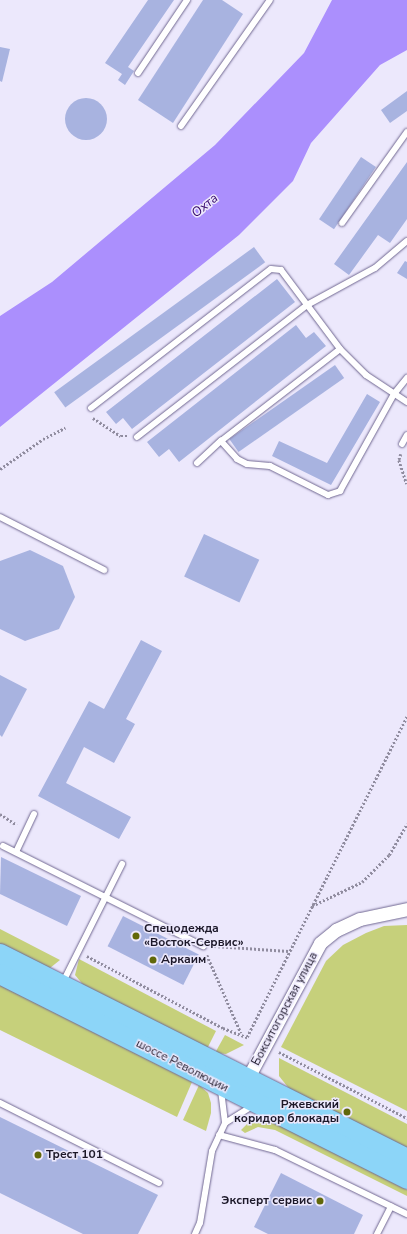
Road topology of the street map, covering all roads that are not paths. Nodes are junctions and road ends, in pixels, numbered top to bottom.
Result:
1 (187, 0) edge
2 (270, 0) edge
3 (138, 73) dead end
4 (181, 126) dead end
5 (407, 132) edge
6 (342, 223) dead end
7 (407, 241) edge
8 (307, 305) junction
9 (340, 349) junction
10 (407, 378) edge
11 (394, 394) junction
12 (407, 402) edge
13 (91, 408) road end
14 (407, 435) edge
15 (137, 437) road end
16 (221, 441) junction
17 (402, 444) road end
18 (197, 463) dead end
19 (0, 517) edge
20 (104, 570) dead end
21 (34, 814) dead end
22 (3, 846) dead end
23 (16, 852) junction
24 (122, 864) dead end
25 (105, 897) junction
26 (407, 909) edge
27 (203, 946) road end
28 (0, 954) edge
29 (0, 974) edge
30 (62, 985) junction
31 (221, 1086) junction
32 (248, 1093) junction
33 (0, 1103) edge
34 (225, 1123) junction
35 (219, 1134) junction
36 (407, 1159) edge
37 (407, 1179) edge
38 (159, 1183) dead end
39 (391, 1206) junction
40 (407, 1214) edge
41 (195, 1234) edge
42 (377, 1234) edge

1 - 3 lane
2 - 4 lane
5 - 6 lane
7 - 8 lane
8 - 9 lane
8 - 13 lane
8 - 15 lane
9 - 11 lane
9 - 16 lane
10 - 11 lane
11 - 12 lane
11 - 16 lane
14 - 17 lane
16 - 18 lane
19 - 20 lane
21 - 23 lane
22 - 23 lane
23 - 25 lane
24 - 25 lane
25 - 27 lane
25 - 30 lane
26 - 32 street, Бокситогорская улица
28 - 30 main road, шоссе Революции
29 - 31 main road, шоссе Революции
30 - 32 main road, шоссе Революции
31 - 32 main road, шоссе Революции
31 - 34 lane
32 - 34 lane
32 - 36 main road, шоссе Революции
32 - 37 main road, шоссе Революции
33 - 38 lane
34 - 35 lane
35 - 39 lane
35 - 41 lane
39 - 40 lane
39 - 42 lane

